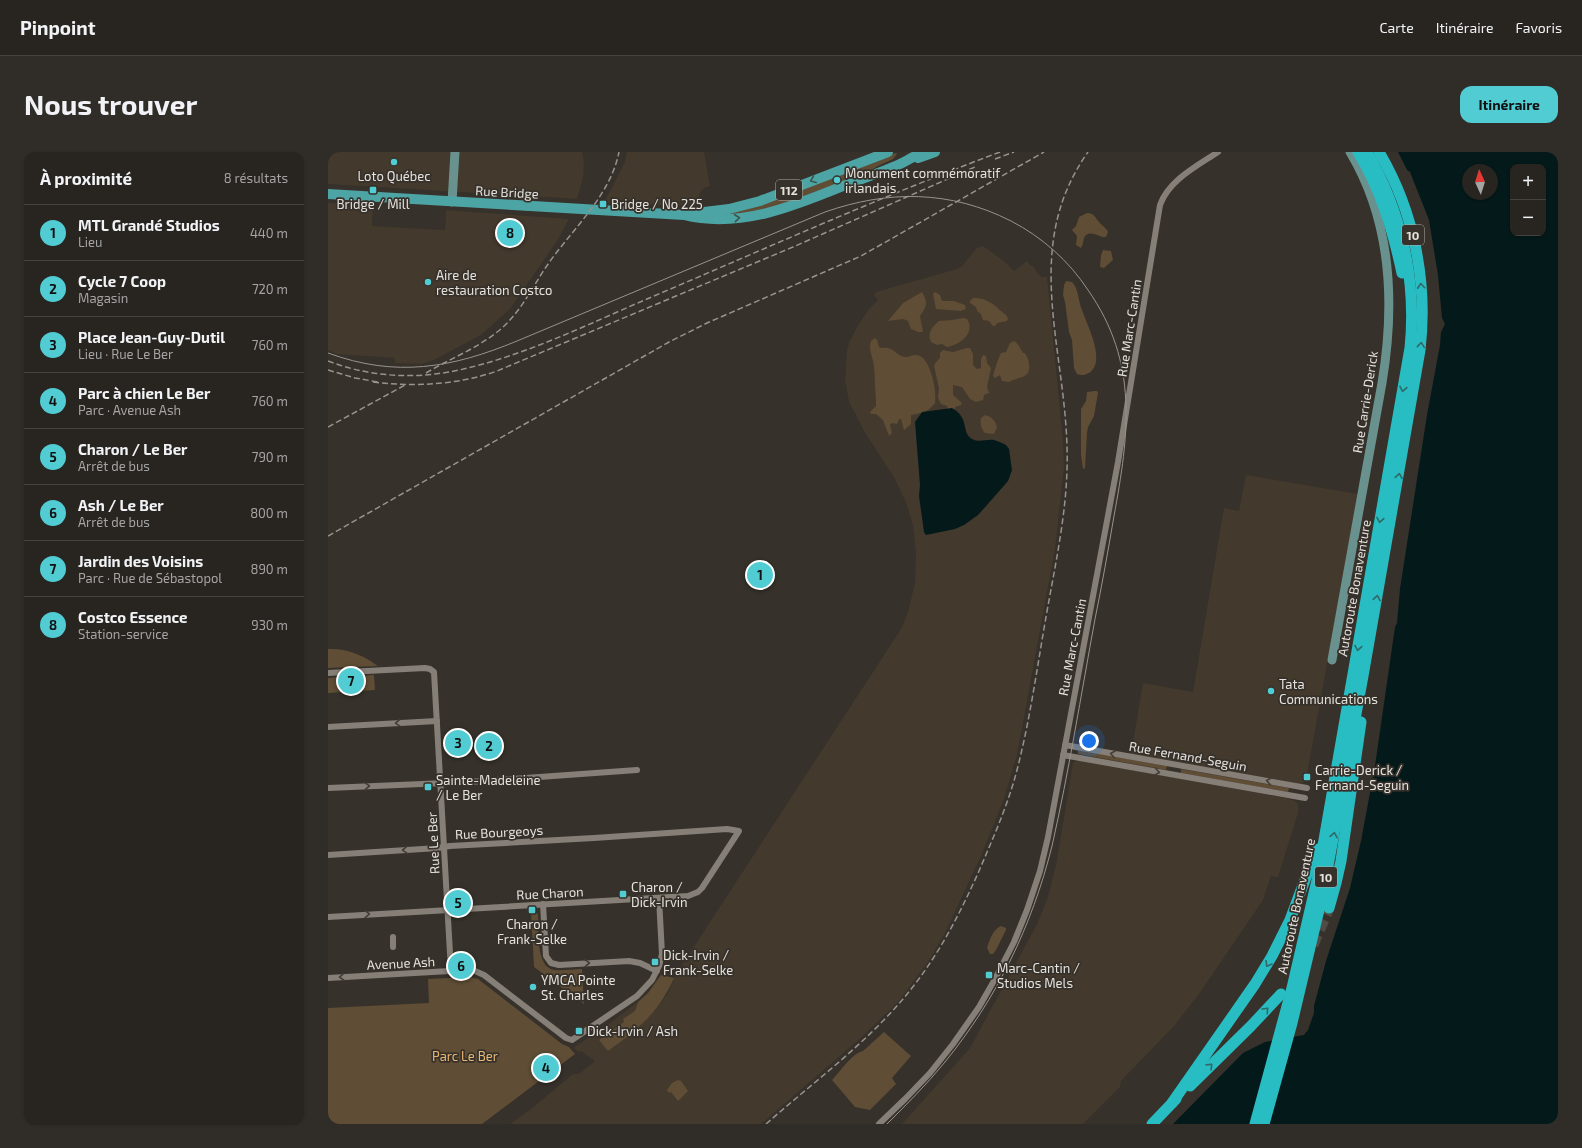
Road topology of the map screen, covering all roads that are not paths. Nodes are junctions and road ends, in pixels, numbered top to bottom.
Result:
1 (455, 152) edge
2 (888, 152) edge
3 (902, 152) edge
4 (924, 152) edge
5 (935, 152) edge
6 (1218, 152) edge
7 (1350, 152) edge
8 (1358, 152) edge
9 (1367, 152) edge
10 (1379, 152) edge
11 (877, 154) edge
12 (901, 163) junction
13 (328, 194) edge
14 (452, 202) junction
15 (684, 215) junction
16 (1409, 355) junction
17 (1332, 660) dead end
18 (328, 673) edge
19 (1363, 676) junction
20 (437, 721) junction
21 (328, 727) edge
22 (1065, 745) junction
23 (1063, 755) junction
24 (637, 770) dead end
25 (440, 782) junction
26 (328, 788) edge
27 (1307, 788) dead end
28 (1305, 798) dead end
29 (739, 831) joint
30 (1325, 834) junction
31 (444, 847) junction
32 (328, 855) edge
33 (659, 898) junction
34 (543, 904) junction
35 (1329, 908) tunnel mouth
36 (447, 910) junction
37 (328, 917) edge
38 (392, 937) dead end
39 (393, 947) dead end
40 (451, 971) junction
41 (657, 971) junction
42 (328, 978) edge
43 (1281, 994) dead end
44 (1288, 1022) junction
45 (1172, 1103) junction
46 (879, 1124) edge
47 (1152, 1124) edge
48 (1255, 1124) edge
49 (1264, 1124) edge

1 - 14 street
2 - 11 main road, Rue Bridge / 112
3 - 12 main road
4 - 12 main road, Rue Bridge / 112
5 - 12 main road, Rue Bridge / 112
6 - 22 street, Rue Marc-Cantin
7 - 17 street, Rue Carrie-Derick
8 - 16 highway
9 - 16 highway, Autoroute Bonaventure / 10
19 -> 10 highway, Autoroute Bonaventure / 10
11 -> 15 main road, Rue Bridge / 112
15 -> 12 main road, Rue Bridge / 112
13 - 14 main road, Rue Bridge / 112
14 - 15 main road, Rue Bridge / 112
16 -> 30 highway, Autoroute Bonaventure / 10
18 - 20 street, Rue Le Ber
19 - 35 highway
44 -> 19 highway, Autoroute Bonaventure / 10
20 -> 21 street
20 - 25 street, Rue Le Ber
22 - 23 street, Rue Marc-Cantin
27 -> 22 street, Rue Fernand-Seguin
23 -> 28 street, Rue Fernand-Seguin
23 - 46 street, Rue Marc-Cantin
24 - 25 street
26 -> 25 street
25 - 31 street, Rue Le Ber
29 - 31 street, Rue Bourgeoys
29 - 33 street, Rue Charon
30 - 44 highway, Autoroute Bonaventure / 10
30 -> 45 highway
31 -> 32 street, Rue Bourgeoys
31 - 36 street, Rue Le Ber
33 - 34 street, Rue Charon
33 - 41 street
34 - 36 street, Rue Charon
34 -> 41 street
37 -> 36 street, Rue Charon
36 - 40 street, Rue Le Ber
38 - 39 street
40 - 41 street, Avenue Ash
40 -> 42 street, Avenue Ash
45 -> 43 highway
44 - 48 highway, Autoroute Bonaventure / 10
44 - 49 highway, Autoroute Bonaventure / 10
45 - 47 highway

